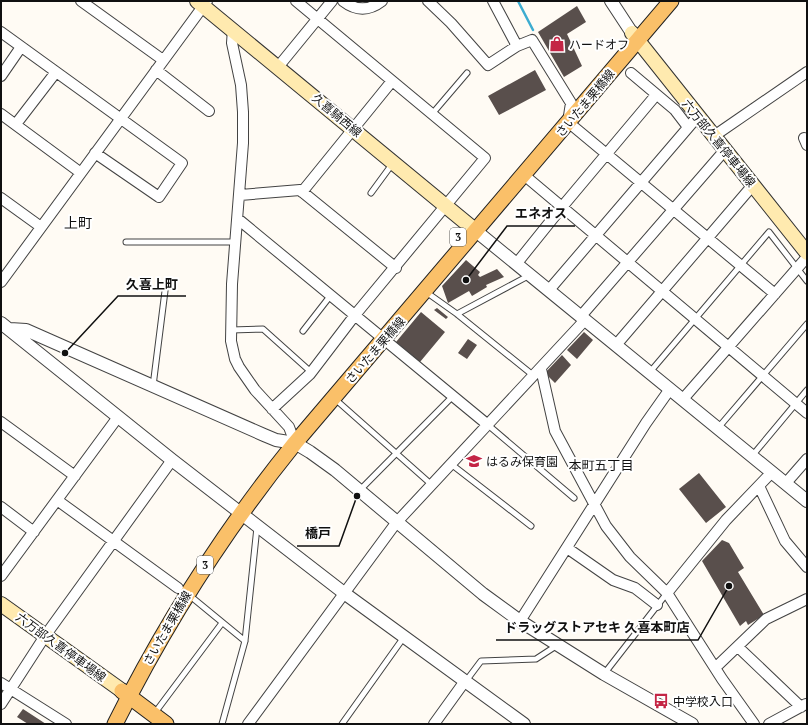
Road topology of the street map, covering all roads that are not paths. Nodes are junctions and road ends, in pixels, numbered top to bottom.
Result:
1 (82, 1) edge
2 (296, 1) edge
3 (332, 1) edge
4 (343, 1) edge
5 (382, 1) edge
6 (428, 1) edge
7 (493, 1) edge
8 (611, 1) edge
9 (659, 1) edge
10 (671, 1) edge
11 (202, 3) edge
12 (318, 19) junction
13 (233, 29) junction
14 (1, 32) edge
15 (635, 37) junction
16 (517, 46) junction
17 (21, 47) junction
18 (163, 60) junction
19 (278, 67) junction
20 (156, 70) junction
21 (56, 72) junction
22 (807, 72) edge
23 (467, 73) dead end
24 (631, 74) dead end
25 (1, 76) edge
26 (392, 81) junction
27 (656, 96) junction
28 (571, 103) junction
29 (209, 110) dead end
30 (1, 114) edge
31 (432, 114) junction
32 (698, 116) junction
33 (120, 118) junction
34 (568, 122) junction
35 (16, 124) junction
36 (688, 127) junction
37 (353, 129) junction
38 (714, 136) junction
39 (725, 150) junction
40 (95, 153) junction
41 (608, 154) junction
42 (393, 162) junction
43 (81, 173) junction
44 (524, 175) junction
45 (641, 182) junction
46 (753, 185) junction
47 (302, 192) junction
48 (371, 193) dead end
49 (240, 195) junction
50 (1, 198) edge
51 (446, 205) junction
52 (562, 207) junction
53 (674, 209) junction
54 (238, 219) junction
55 (41, 227) junction
56 (473, 228) junction
57 (596, 235) junction
58 (708, 238) junction
59 (126, 242) dead end
60 (236, 242) junction
61 (807, 253) edge
62 (807, 257) edge
63 (628, 262) junction
64 (517, 263) junction
65 (741, 266) junction
66 (396, 268) junction
67 (796, 269) junction
68 (530, 275) junction
69 (807, 281) edge
70 (1, 282) edge
71 (549, 290) junction
72 (165, 291) dead end
73 (425, 291) junction
74 (662, 291) junction
75 (775, 294) junction
76 (331, 295) junction
77 (457, 314) junction
78 (355, 315) junction
79 (583, 318) junction
80 (695, 319) junction
81 (807, 324) edge
82 (5, 326) edge
83 (230, 330) junction
84 (302, 331) dead end
85 (381, 337) junction
86 (616, 345) junction
87 (729, 347) junction
88 (311, 372) junction
89 (650, 372) junction
90 (538, 373) junction
91 (762, 375) junction
92 (153, 387) junction
93 (670, 389) junction
94 (807, 390) edge
95 (453, 396) junction
96 (334, 398) junction
97 (683, 399) junction
98 (796, 403) junction
99 (272, 409) junction
100 (807, 413) edge
101 (118, 417) junction
102 (1, 422) edge
103 (488, 425) junction
104 (718, 428) junction
105 (291, 440) junction
106 (396, 453) junction
107 (752, 456) junction
108 (807, 459) edge
109 (172, 460) junction
110 (451, 464) junction
111 (772, 472) junction
112 (75, 476) junction
113 (786, 483) junction
114 (432, 484) junction
115 (759, 486) junction
116 (360, 491) junction
117 (574, 498) dead end
118 (57, 500) junction
119 (807, 501) edge
120 (595, 505) junction
121 (1, 508) edge
122 (237, 510) junction
123 (396, 523) junction
124 (257, 526) junction
125 (531, 526) dead end
126 (34, 532) junction
127 (114, 541) junction
128 (567, 548) junction
129 (807, 567) edge
130 (1, 576) edge
131 (182, 590) junction
132 (344, 593) junction
133 (667, 593) junction
134 (807, 599) edge
135 (1, 604) edge
136 (657, 605) junction
137 (520, 620) junction
138 (222, 623) junction
139 (45, 636) junction
140 (404, 637) junction
141 (244, 641) junction
142 (558, 645) junction
143 (738, 647) junction
144 (715, 668) junction
145 (604, 674) junction
146 (466, 682) junction
147 (1, 683) edge
148 (10, 689) junction
149 (125, 693) junction
150 (1, 704) edge
151 (804, 705) edge
152 (153, 715) junction
153 (683, 722) edge
154 (66, 724) edge
155 (104, 724) edge
156 (115, 724) edge
157 (166, 724) edge
158 (222, 724) edge
159 (248, 724) edge
160 (342, 724) edge
161 (434, 724) edge
162 (524, 724) edge
163 (754, 724) edge
164 (769, 724) edge

1 - 18 street
2 - 12 street
3 - 12 street
4 - 5 street
6 - 16 street
7 - 16 street
8 - 15 street
9 - 15 main road, さいたま栗橋線 / 3
10 - 15 main road, さいたま栗橋線 / 3
11 - 13 main road, 久喜騎西線
11 - 18 street
12 - 19 street
12 - 26 street
13 - 19 main road, 久喜騎西線
13 - 49 street
14 - 17 street
15 - 28 main road, さいたま栗橋線 / 3
15 - 32 main road, 六万部久喜停車場線
15 - 34 main road, さいたま栗橋線 / 3
16 - 28 street
17 - 21 street
17 - 25 street
18 - 20 street
19 - 37 main road, 久喜騎西線
20 - 29 street
20 - 33 street
21 - 33 street
21 - 35 street
22 - 38 street
23 - 31 lane
24 - 27 street
26 - 31 street
26 - 37 street
27 - 36 street
27 - 41 street
28 - 34 street
28 - 56 main road, さいたま栗橋線 / 3
30 - 35 street
31 - 51 street
32 - 36 street
32 - 38 main road, 六万部久喜停車場線
33 - 40 street
33 - 40 street
34 - 41 street
34 - 44 main road, さいたま栗橋線 / 3
35 - 43 street
36 - 45 street
37 - 42 main road, 久喜騎西線
37 - 47 street
38 - 39 main road, 六万部久喜停車場線
39 - 46 main road, 六万部久喜停車場線
39 - 53 street
40 - 43 street
41 - 45 street
41 - 52 street
42 - 48 lane
42 - 51 main road, 久喜騎西線
43 - 55 street
44 - 52 street
44 - 56 main road, さいたま栗橋線 / 3
45 - 53 street
45 - 57 street
46 - 58 street
46 - 61 main road, 六万部久喜停車場線
47 - 49 street
47 - 66 street
49 - 54 street
50 - 55 street
51 - 56 main road, 久喜騎西線
51 - 66 street
52 - 57 street
52 - 64 street
53 - 58 street
53 - 63 street
54 - 60 street
54 - 76 street
55 - 70 street
56 - 64 street
56 - 73 main road, さいたま栗橋線 / 3
56 - 85 main road, さいたま栗橋線 / 3
57 - 63 street
57 - 71 street
58 - 65 street
58 - 74 street
59 - 60 lane
60 - 83 street
62 - 67 street
63 - 74 street
63 - 79 street
64 - 68 street
65 - 67 lane
65 - 75 street
65 - 80 lane
66 - 78 street
67 - 69 lane
67 - 75 street
68 - 71 street
68 - 77 lane
71 - 79 street
72 - 92 lane
73 - 77 lane
73 - 85 main road, さいたま栗橋線 / 3
74 - 80 street
74 - 86 street
75 - 87 street
76 - 78 street
76 - 84 lane
77 - 90 lane
78 - 85 street
78 - 88 street
79 - 86 street
79 - 90 street
80 - 87 street
80 - 89 lane
81 - 91 lane
82 - 92 street
82 - 101 street
83 - 88 lane
83 - 99 street
85 - 95 street
85 - 96 main road, さいたま栗橋線 / 3
85 - 105 main road, さいたま栗橋線 / 3
86 - 89 street
87 - 91 street
87 - 97 street
88 - 99 street
89 - 93 street
90 - 103 street
90 - 120 street
91 - 98 street
91 - 104 lane
92 - 105 street
93 - 97 street
93 - 120 street
94 - 98 lane
95 - 103 street
95 - 106 lane
96 - 105 main road, さいたま栗橋線 / 3
96 - 106 lane
97 - 104 street
98 - 100 street
98 - 107 lane
99 - 105 street
101 - 109 street
101 - 112 street
102 - 112 street
103 - 110 street
103 - 117 lane
104 - 107 street
105 - 116 street
105 - 122 main road, さいたま栗橋線 / 3
106 - 114 lane
106 - 116 lane
107 - 111 street
108 - 113 street
109 - 122 street
109 - 127 street
110 - 114 street
110 - 125 lane
111 - 113 street
111 - 115 street
112 - 118 street
113 - 119 street
114 - 123 street
115 - 129 street
115 - 133 street
116 - 123 street
118 - 126 street
118 - 127 street
120 - 128 street
120 - 133 street
121 - 126 street
122 - 124 street
122 - 131 main road, さいたま栗橋線 / 3
123 - 132 street
123 - 137 street
124 - 132 street
124 - 141 lane
126 - 130 street
127 - 131 street
127 - 139 street
128 - 136 street
128 - 137 street
131 - 138 lane
131 - 149 main road, さいたま栗橋線 / 3
132 - 140 street
132 - 159 street
133 - 136 lane
133 - 144 street
134 - 143 street
135 - 139 main road, 六万部久喜停車場線
136 - 145 lane
137 - 142 street
138 - 141 lane
138 - 152 lane
139 - 148 street
139 - 149 main road, 六万部久喜停車場線
140 - 146 street
140 - 160 lane
141 - 158 lane
142 - 145 street
142 - 146 lane
143 - 144 street
143 - 151 street
144 - 163 street
145 - 153 street
146 - 161 street
146 - 162 street
147 - 148 street
148 - 150 street
148 - 154 street
149 - 152 main road
149 - 155 main road, さいたま栗橋線 / 3
149 - 156 main road, さいたま栗橋線 / 3
151 - 164 street
152 - 157 main road

